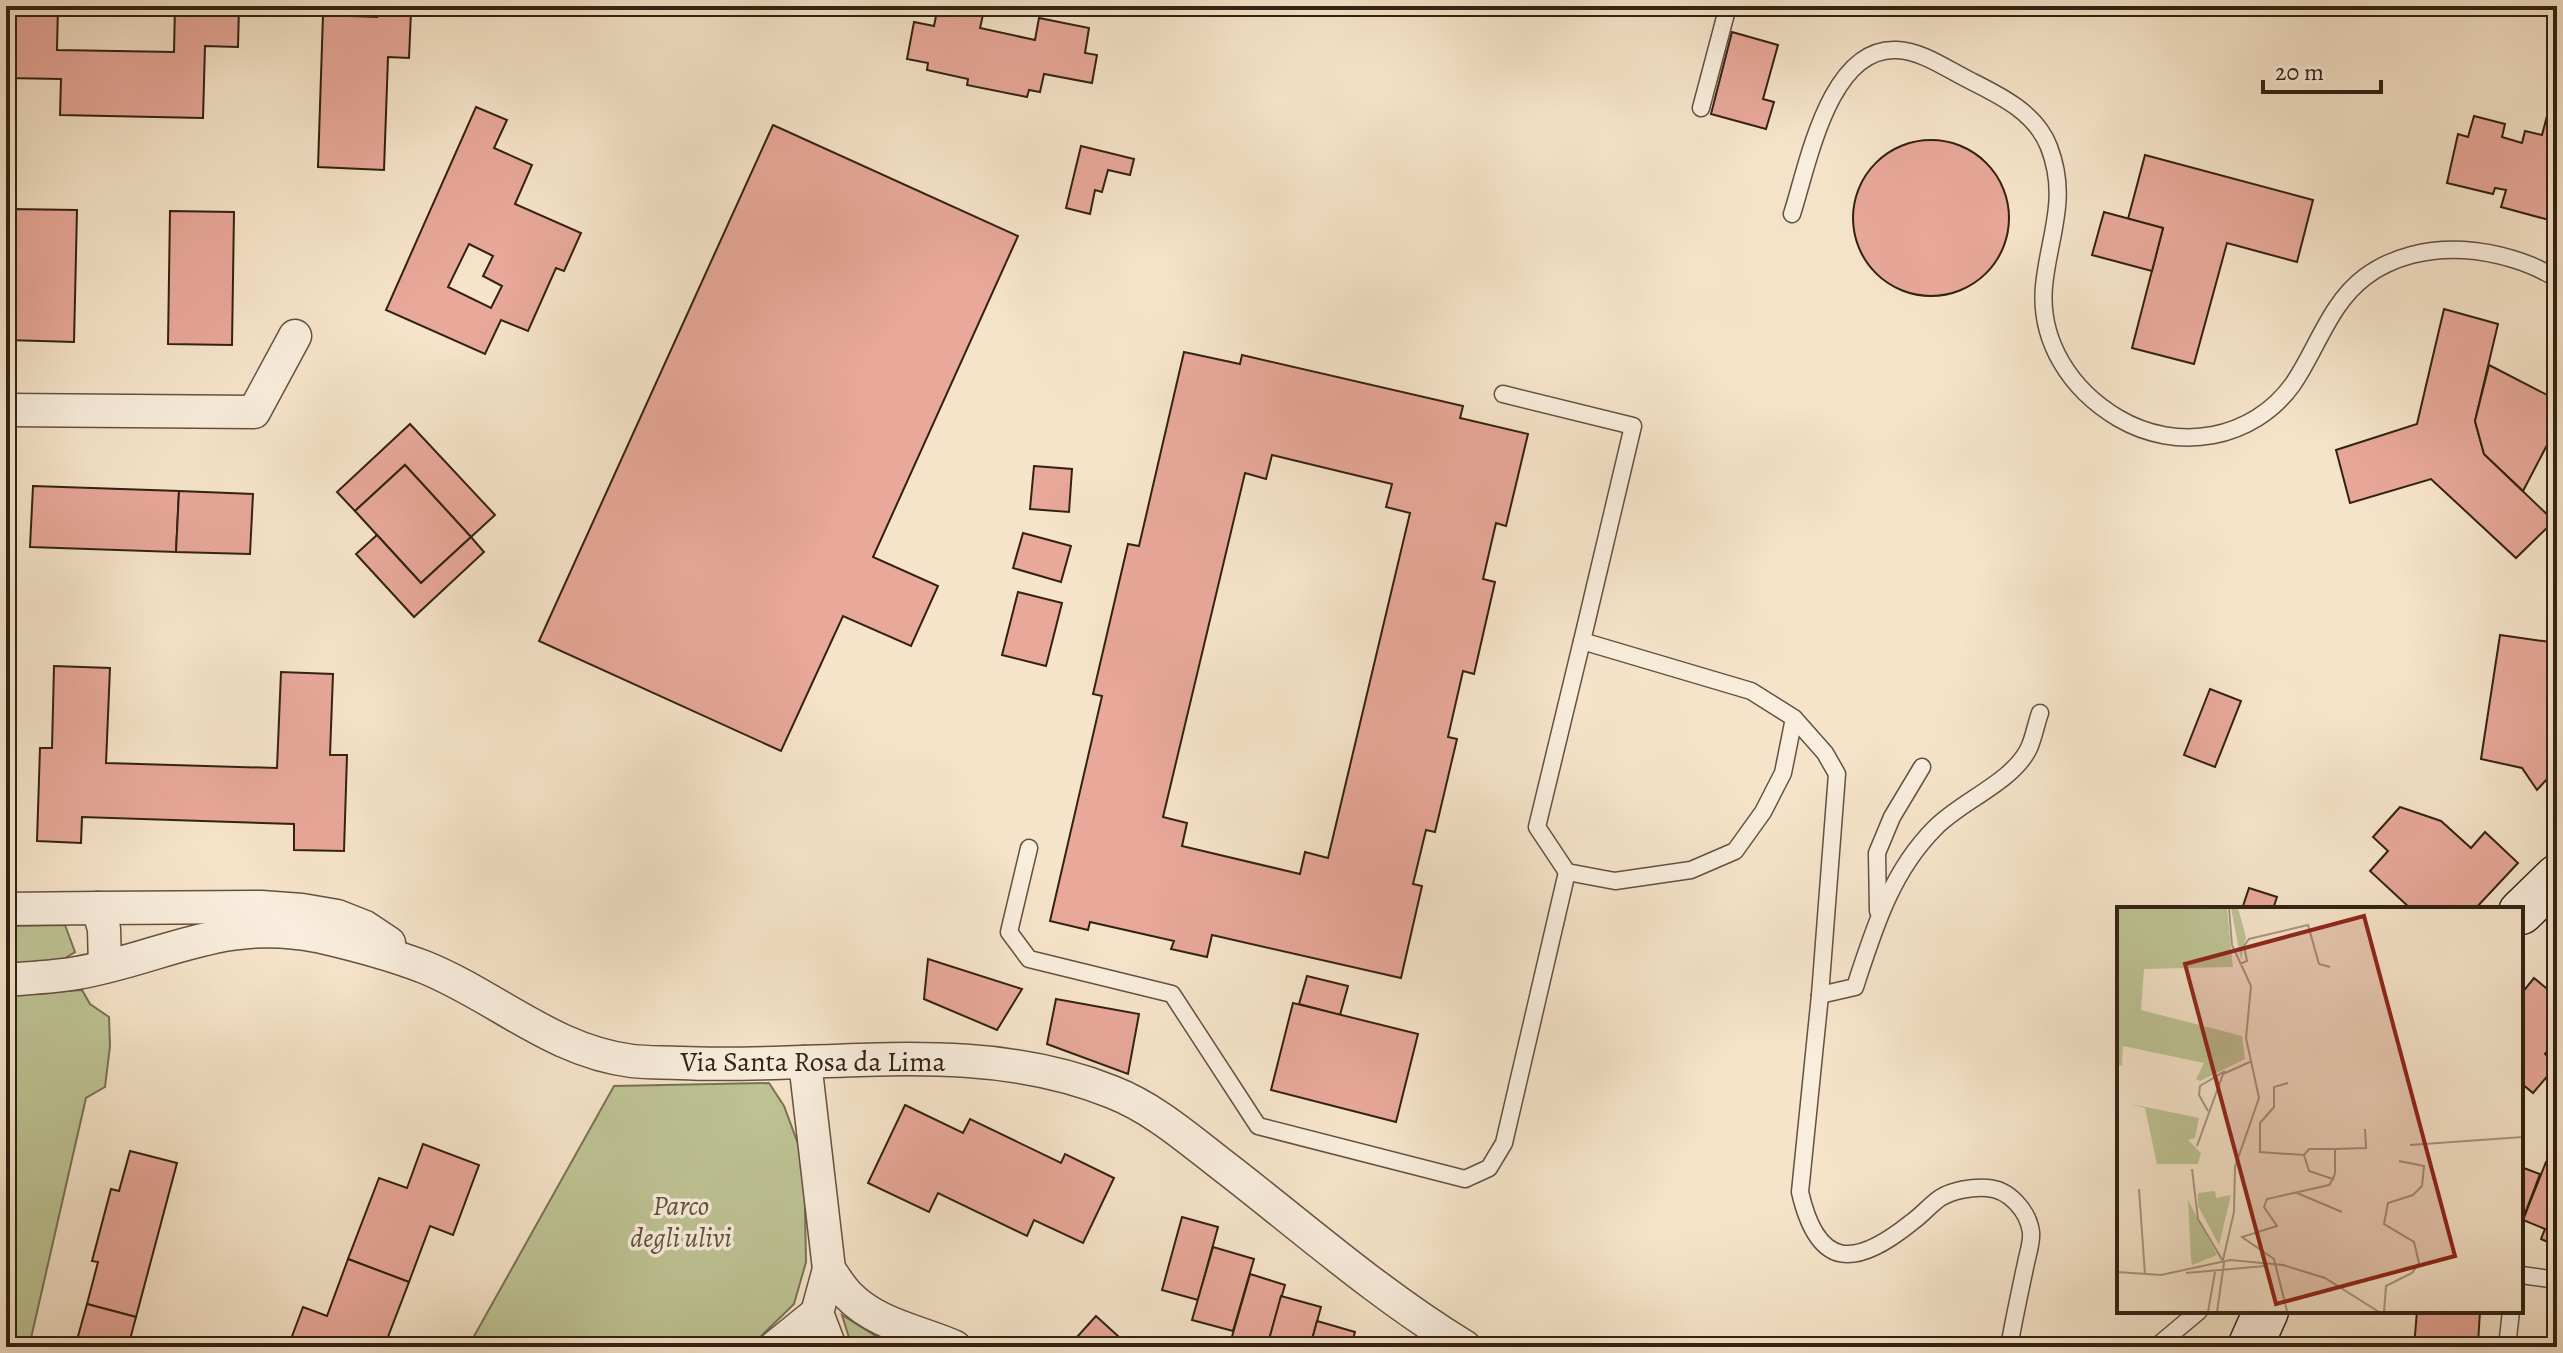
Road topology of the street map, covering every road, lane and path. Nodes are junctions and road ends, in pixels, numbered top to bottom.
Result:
1 (1728, 6) edge
2 (1701, 108) dead end
3 (1792, 214) dead end
4 (2557, 279) edge
5 (295, 336) dead end
6 (1503, 394) dead end
7 (6, 410) edge
8 (1582, 641) junction
9 (2040, 713) dead end
10 (1794, 718) junction
11 (1922, 767) dead end
12 (1029, 848) dead end
13 (1567, 872) junction
14 (2557, 877) edge
15 (98, 908) junction
16 (6, 909) edge
17 (2523, 910) edge
18 (1878, 916) junction
19 (105, 966) junction
20 (424, 967) junction
21 (6, 980) edge
22 (1820, 995) junction
23 (805, 1062) junction
24 (829, 1269) junction
25 (2523, 1275) edge
26 (2557, 1280) edge
27 (817, 1313) junction
28 (2197, 1313) edge
29 (2265, 1313) edge
30 (2277, 1313) edge
31 (2511, 1313) edge
32 (775, 1347) edge
33 (830, 1347) edge
34 (955, 1347) edge
35 (1465, 1347) edge
36 (2009, 1347) edge
37 (2156, 1347) edge
38 (2250, 1347) edge
39 (2274, 1347) edge
40 (2507, 1347) edge

1 - 2 lane
3 - 4 lane
5 - 7 street
6 - 8 lane
8 - 10 lane
8 - 13 lane
9 - 18 lane
10 - 13 lane
10 - 22 lane
11 - 18 lane
12 - 13 lane
14 - 17 main road
15 - 16 street
15 - 19 street
15 - 20 street
18 - 22 lane
19 - 20 street, Via Santa Rosa da Lima
19 - 21 street, Via Santa Rosa da Lima
20 - 23 street, Via Santa Rosa da Lima
22 - 36 lane
23 - 24 street
23 - 35 street, Via Santa Rosa da Lima
24 - 27 street
24 - 34 street
25 - 26 lane
27 - 32 street
27 - 33 street
28 - 37 lane
29 - 38 main road
30 - 39 main road
31 - 40 lane

